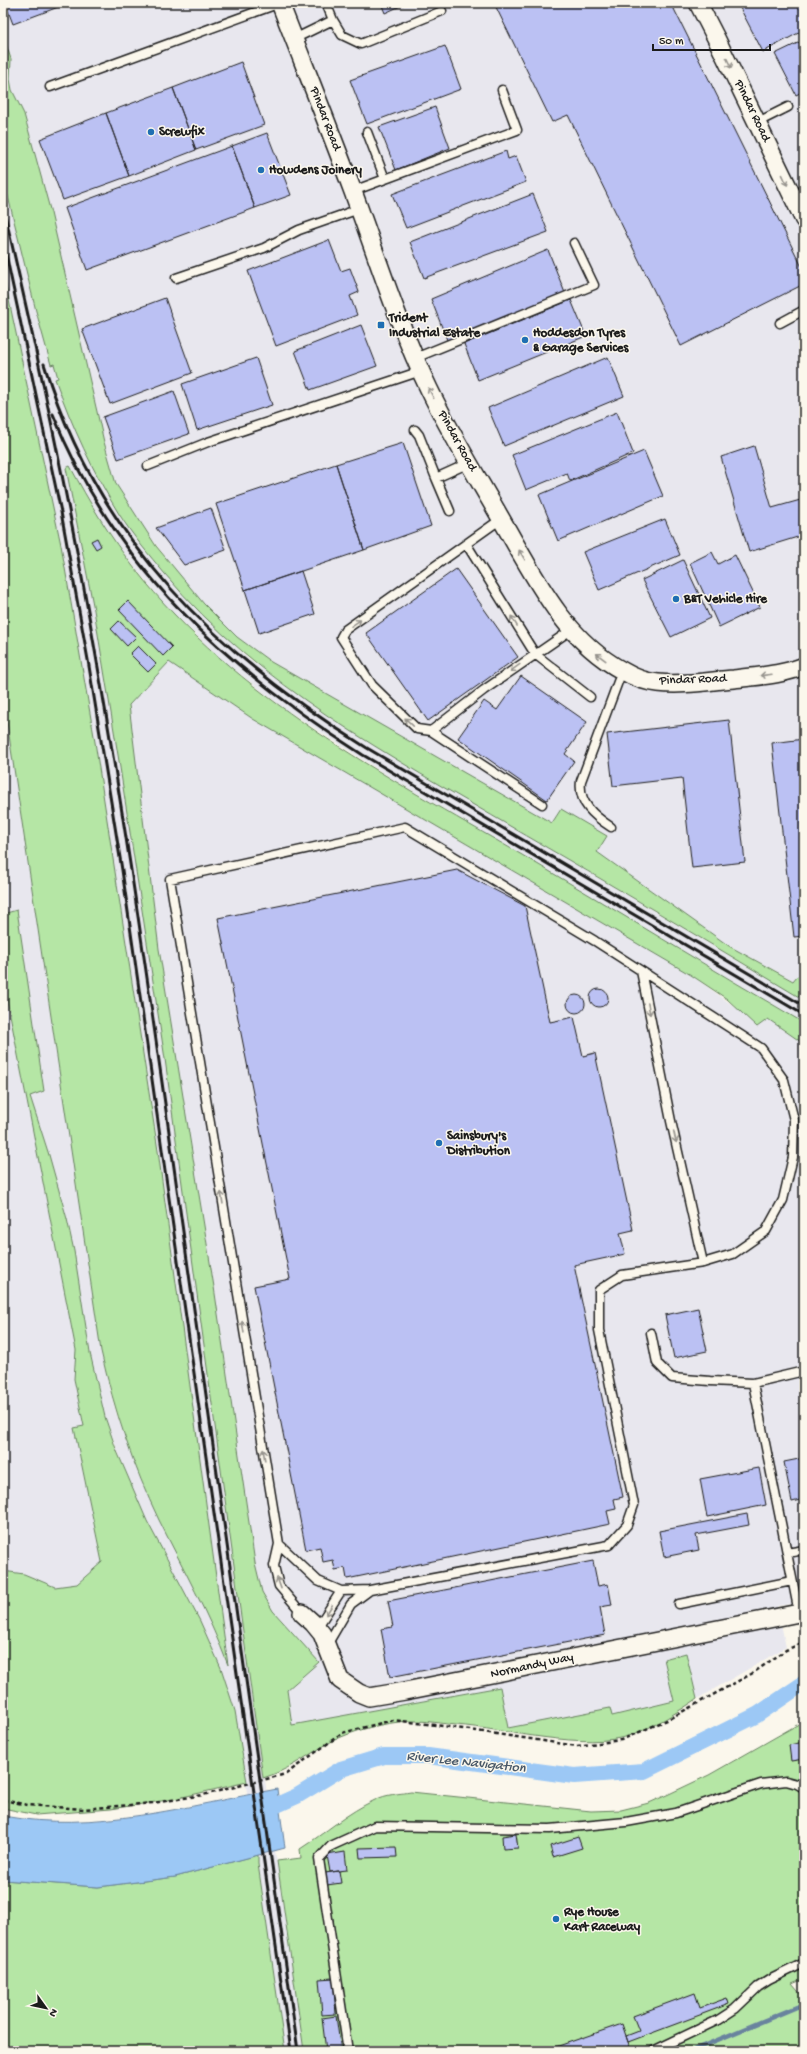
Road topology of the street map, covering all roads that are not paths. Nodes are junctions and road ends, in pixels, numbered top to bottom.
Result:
1 (280, 3) edge
2 (326, 3) edge
3 (698, 3) edge
4 (442, 11) dead end
5 (332, 20) junction
6 (294, 39) junction
7 (50, 87) dead end
8 (502, 90) dead end
9 (788, 107) dead end
10 (758, 122) junction
11 (367, 132) dead end
12 (385, 179) junction
13 (353, 192) junction
14 (359, 209) junction
15 (803, 216) edge
16 (574, 243) dead end
17 (176, 278) dead end
18 (804, 310) edge
19 (780, 323) dead end
20 (418, 364) junction
21 (415, 430) dead end
22 (469, 463) junction
23 (148, 466) dead end
24 (436, 478) junction
25 (450, 510) dead end
26 (501, 519) junction
27 (467, 544) junction
28 (571, 630) junction
29 (535, 654) junction
30 (804, 666) edge
31 (622, 671) junction
32 (590, 697) dead end
33 (431, 731) junction
34 (542, 804) dead end
35 (611, 827) dead end
36 (641, 971) junction
37 (703, 1263) junction
38 (651, 1333) dead end
39 (804, 1371) edge
40 (754, 1383) junction
41 (279, 1544) junction
42 (804, 1550) edge
43 (787, 1553) junction
44 (792, 1581) junction
45 (370, 1590) junction
46 (341, 1591) junction
47 (679, 1604) dead end
48 (302, 1613) joint
49 (801, 1613) edge
50 (317, 1628) junction
51 (327, 1646) junction
52 (804, 1788) edge
53 (804, 1963) edge
54 (348, 2051) edge
55 (653, 2051) edge

1 - 6 street, Pindar Road
1 - 7 lane
2 - 5 lane
3 -> 10 street, Pindar Road
4 - 5 lane
5 - 6 lane
6 - 13 street, Pindar Road
8 - 12 lane
9 - 10 lane
10 -> 15 street, Pindar Road
11 - 12 lane
12 - 13 lane
13 - 14 street, Pindar Road
14 - 17 lane
14 - 20 street, Pindar Road
16 - 20 lane
18 - 19 lane
22 -> 20 street, Pindar Road
20 - 23 lane
21 - 24 lane
22 - 24 lane
22 - 26 street, Pindar Road
24 - 25 lane
26 - 27 lane
28 -> 26 street, Pindar Road
29 -> 27 lane
33 -> 27 lane
28 - 29 lane
31 -> 28 street, Pindar Road
29 - 32 lane
29 -> 33 lane
30 -> 31 street, Pindar Road
31 - 35 lane
33 - 34 lane
36 -> 37 lane
36 - 37 lane
41 -> 36 lane
37 - 45 lane
38 - 40 lane
39 - 40 lane
40 - 43 lane
41 - 46 lane
48 -> 41 lane
42 - 43 lane
43 - 44 lane
44 - 47 lane
44 - 49 lane
45 - 46 lane
45 - 51 lane
46 -> 50 lane
48 - 50 street, Normandy Way
49 - 51 street, Normandy Way
50 - 51 street, Normandy Way
52 - 54 lane
53 - 55 lane

